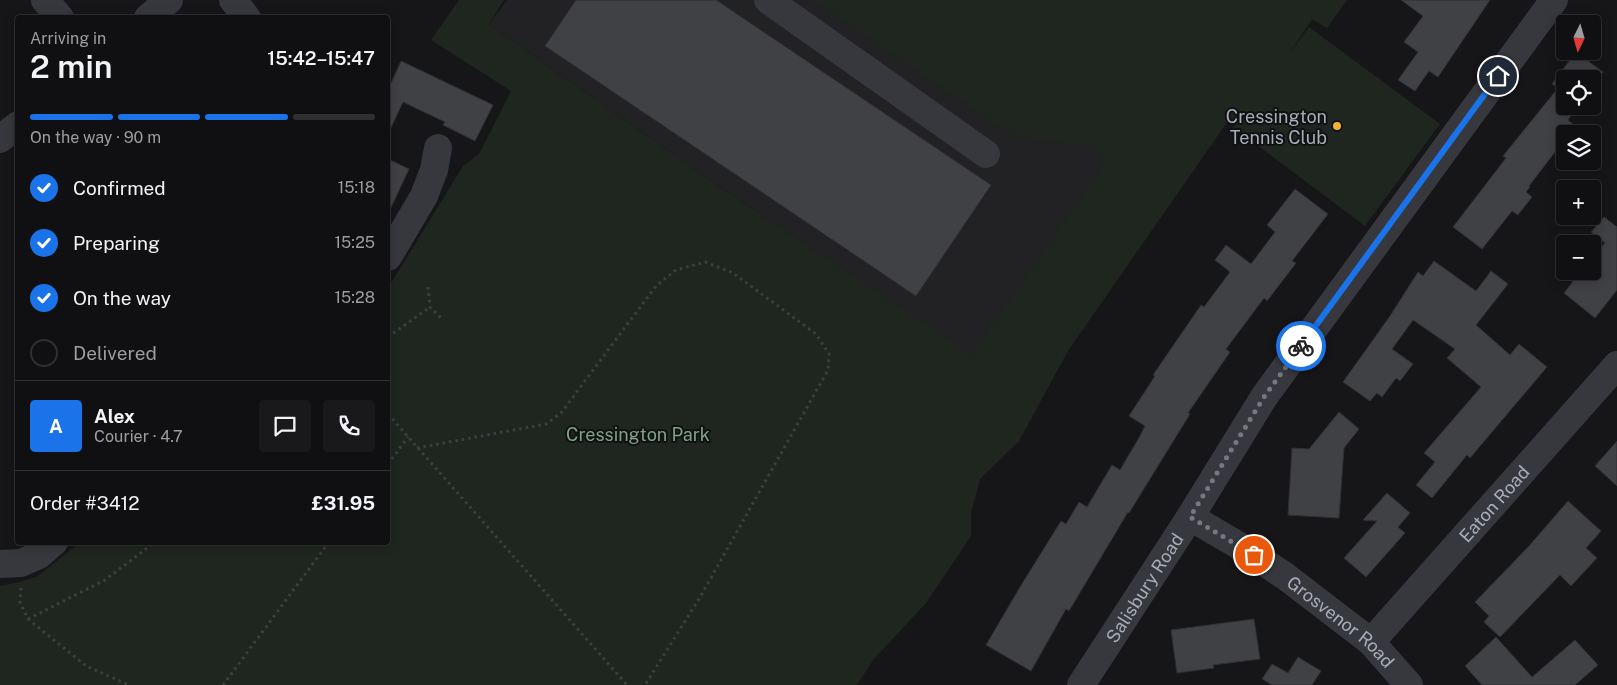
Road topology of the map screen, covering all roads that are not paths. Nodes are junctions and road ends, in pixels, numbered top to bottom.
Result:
1 (45, 0) edge
2 (169, 0) edge
3 (233, 0) edge
4 (768, 0) edge
5 (1554, 0) edge
6 (58, 15) edge
7 (152, 15) edge
8 (245, 15) edge
9 (15, 127) edge
10 (0, 139) edge
11 (438, 148) dead end
12 (986, 154) dead end
13 (390, 254) edge
14 (1617, 365) edge
15 (1190, 517) junction
16 (51, 545) edge
17 (11, 564) edge
18 (1371, 642) junction
19 (1082, 685) edge
20 (1409, 685) edge

1 - 6 street
2 - 7 street
3 - 8 street
4 - 12 street
5 - 15 street, Salisbury Road
9 - 10 street
11 - 13 street
14 - 18 street, Eaton Road
15 - 18 street, Grosvenor Road
15 - 19 street, Salisbury Road
16 - 17 street
18 - 20 street, Grosvenor Road

